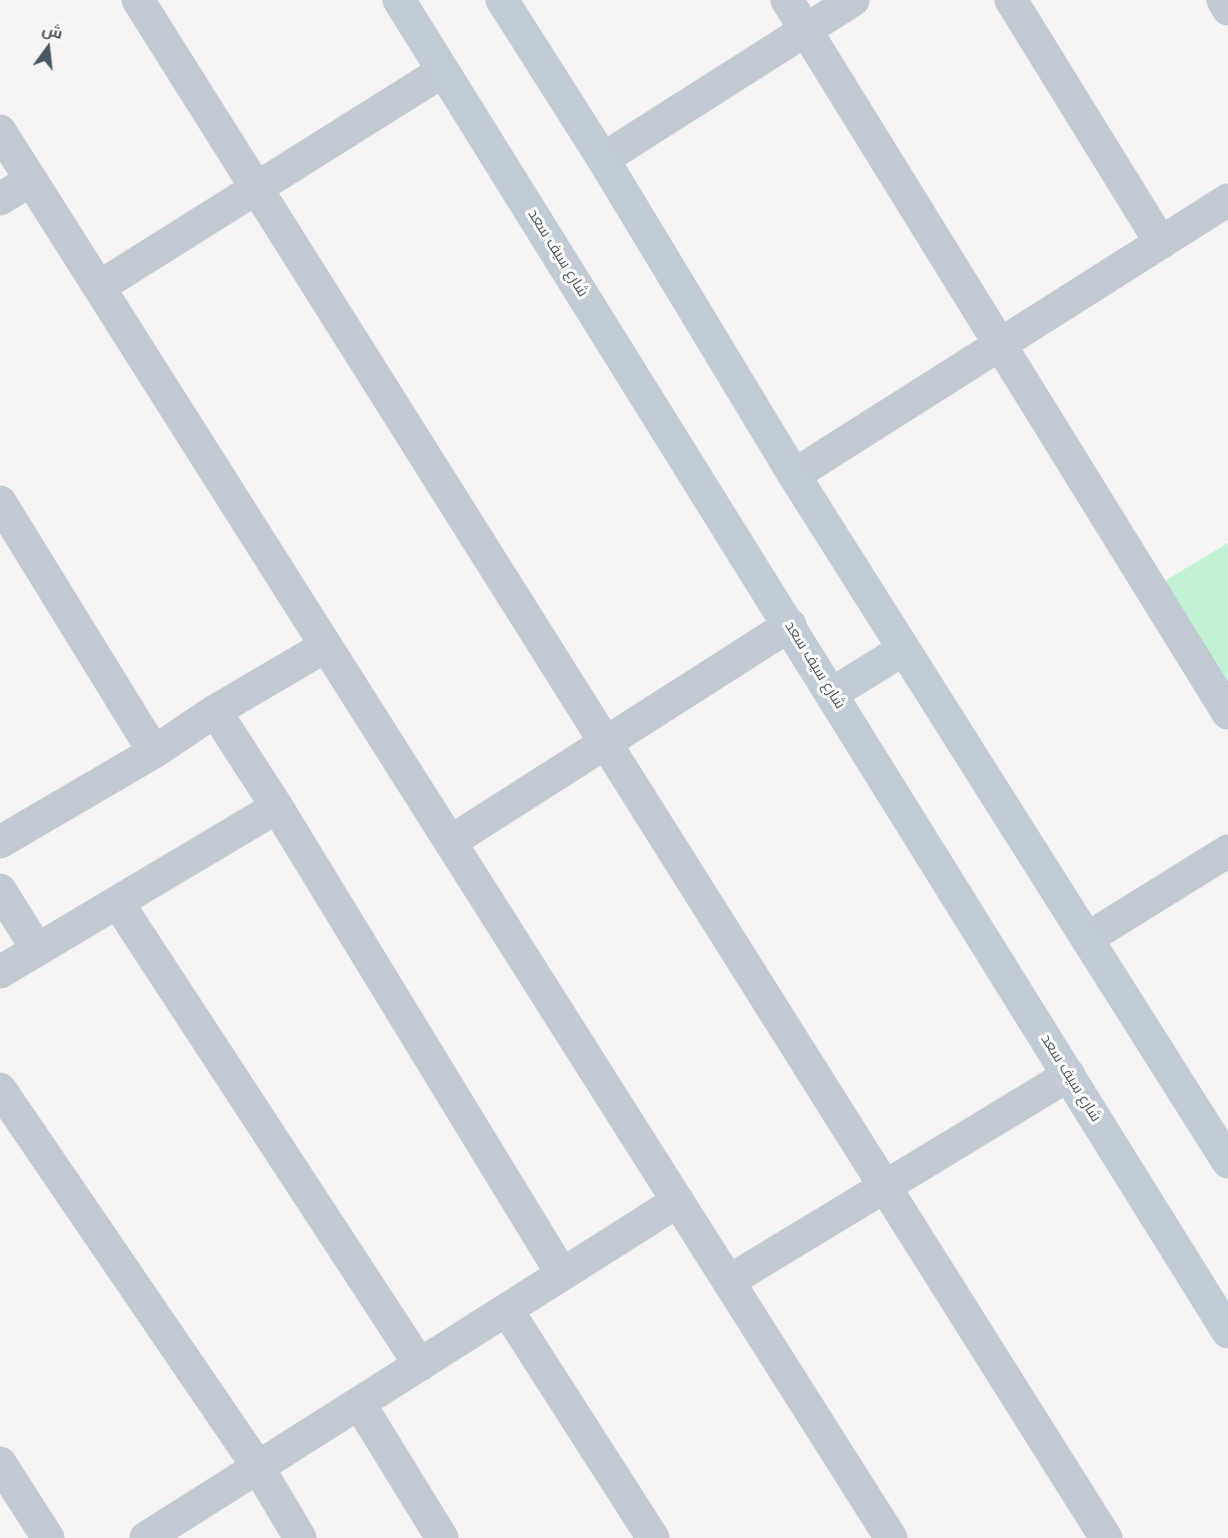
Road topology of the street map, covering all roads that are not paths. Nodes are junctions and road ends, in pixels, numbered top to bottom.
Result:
1 (138, 0) edge
2 (399, 0) edge
3 (502, 0) edge
4 (787, 0) edge
5 (853, 0) edge
6 (1011, 0) edge
7 (1223, 0) edge
8 (1228, 9) edge
9 (805, 30) junction
10 (443, 71) junction
11 (0, 131) edge
12 (603, 159) junction
13 (31, 180) junction
14 (256, 188) junction
15 (0, 199) edge
16 (1228, 200) edge
17 (1161, 243) junction
18 (99, 287) junction
19 (1000, 345) junction
20 (794, 475) junction
21 (0, 502) edge
22 (790, 625) junction
23 (326, 646) junction
24 (904, 649) junction
25 (833, 693) junction
26 (215, 711) junction
27 (1228, 713) edge
28 (606, 743) junction
29 (154, 752) junction
30 (277, 807) junction
31 (0, 842) edge
32 (450, 842) junction
33 (1228, 851) edge
34 (0, 890) edge
35 (118, 903) junction
36 (1088, 938) junction
37 (37, 950) junction
38 (0, 972) edge
39 (1069, 1075) junction
40 (0, 1089) edge
41 (1228, 1162) edge
42 (885, 1186) junction
43 (678, 1201) junction
44 (562, 1274) junction
45 (729, 1281) junction
46 (507, 1310) junction
47 (1228, 1332) edge
48 (420, 1365) junction
49 (359, 1404) junction
50 (0, 1463) edge
51 (258, 1467) junction
52 (48, 1538) edge
53 (146, 1538) edge
54 (300, 1538) edge
55 (442, 1538) edge
56 (653, 1538) edge
57 (891, 1538) edge
58 (1106, 1538) edge

1 - 14 street
2 - 10 street, شارع سيف سعد
3 - 12 street
4 - 9 street
5 - 9 street
6 - 17 street
7 - 8 street
9 - 12 street
9 - 19 street
10 - 14 street
10 - 22 street, شارع سيف سعد
11 - 13 street
12 - 20 street
13 - 15 street
13 - 18 street
14 - 18 street
14 - 28 street
16 - 17 street
17 - 19 street
18 - 23 street
19 - 20 street
19 - 27 street
20 - 24 street
21 - 29 street
22 - 25 street, شارع سيف سعد
22 - 28 street
23 - 26 street
23 - 32 street
24 - 25 street
24 - 36 street
25 - 39 street, شارع سيف سعد
26 - 29 street
26 - 30 street
28 - 32 street
28 - 42 street
29 - 31 street
30 - 35 street
30 - 44 street
32 - 43 street
33 - 36 street
34 - 37 street
35 - 37 street
35 - 48 street
36 - 41 street
37 - 38 street
39 - 42 street
39 - 47 street, شارع سيف سعد
40 - 51 street
42 - 45 street
42 - 58 street
43 - 44 street
43 - 45 street
44 - 46 street
45 - 57 street
46 - 48 street
46 - 56 street
48 - 49 street
49 - 51 street
49 - 55 street
50 - 52 street
51 - 53 street
51 - 54 street

